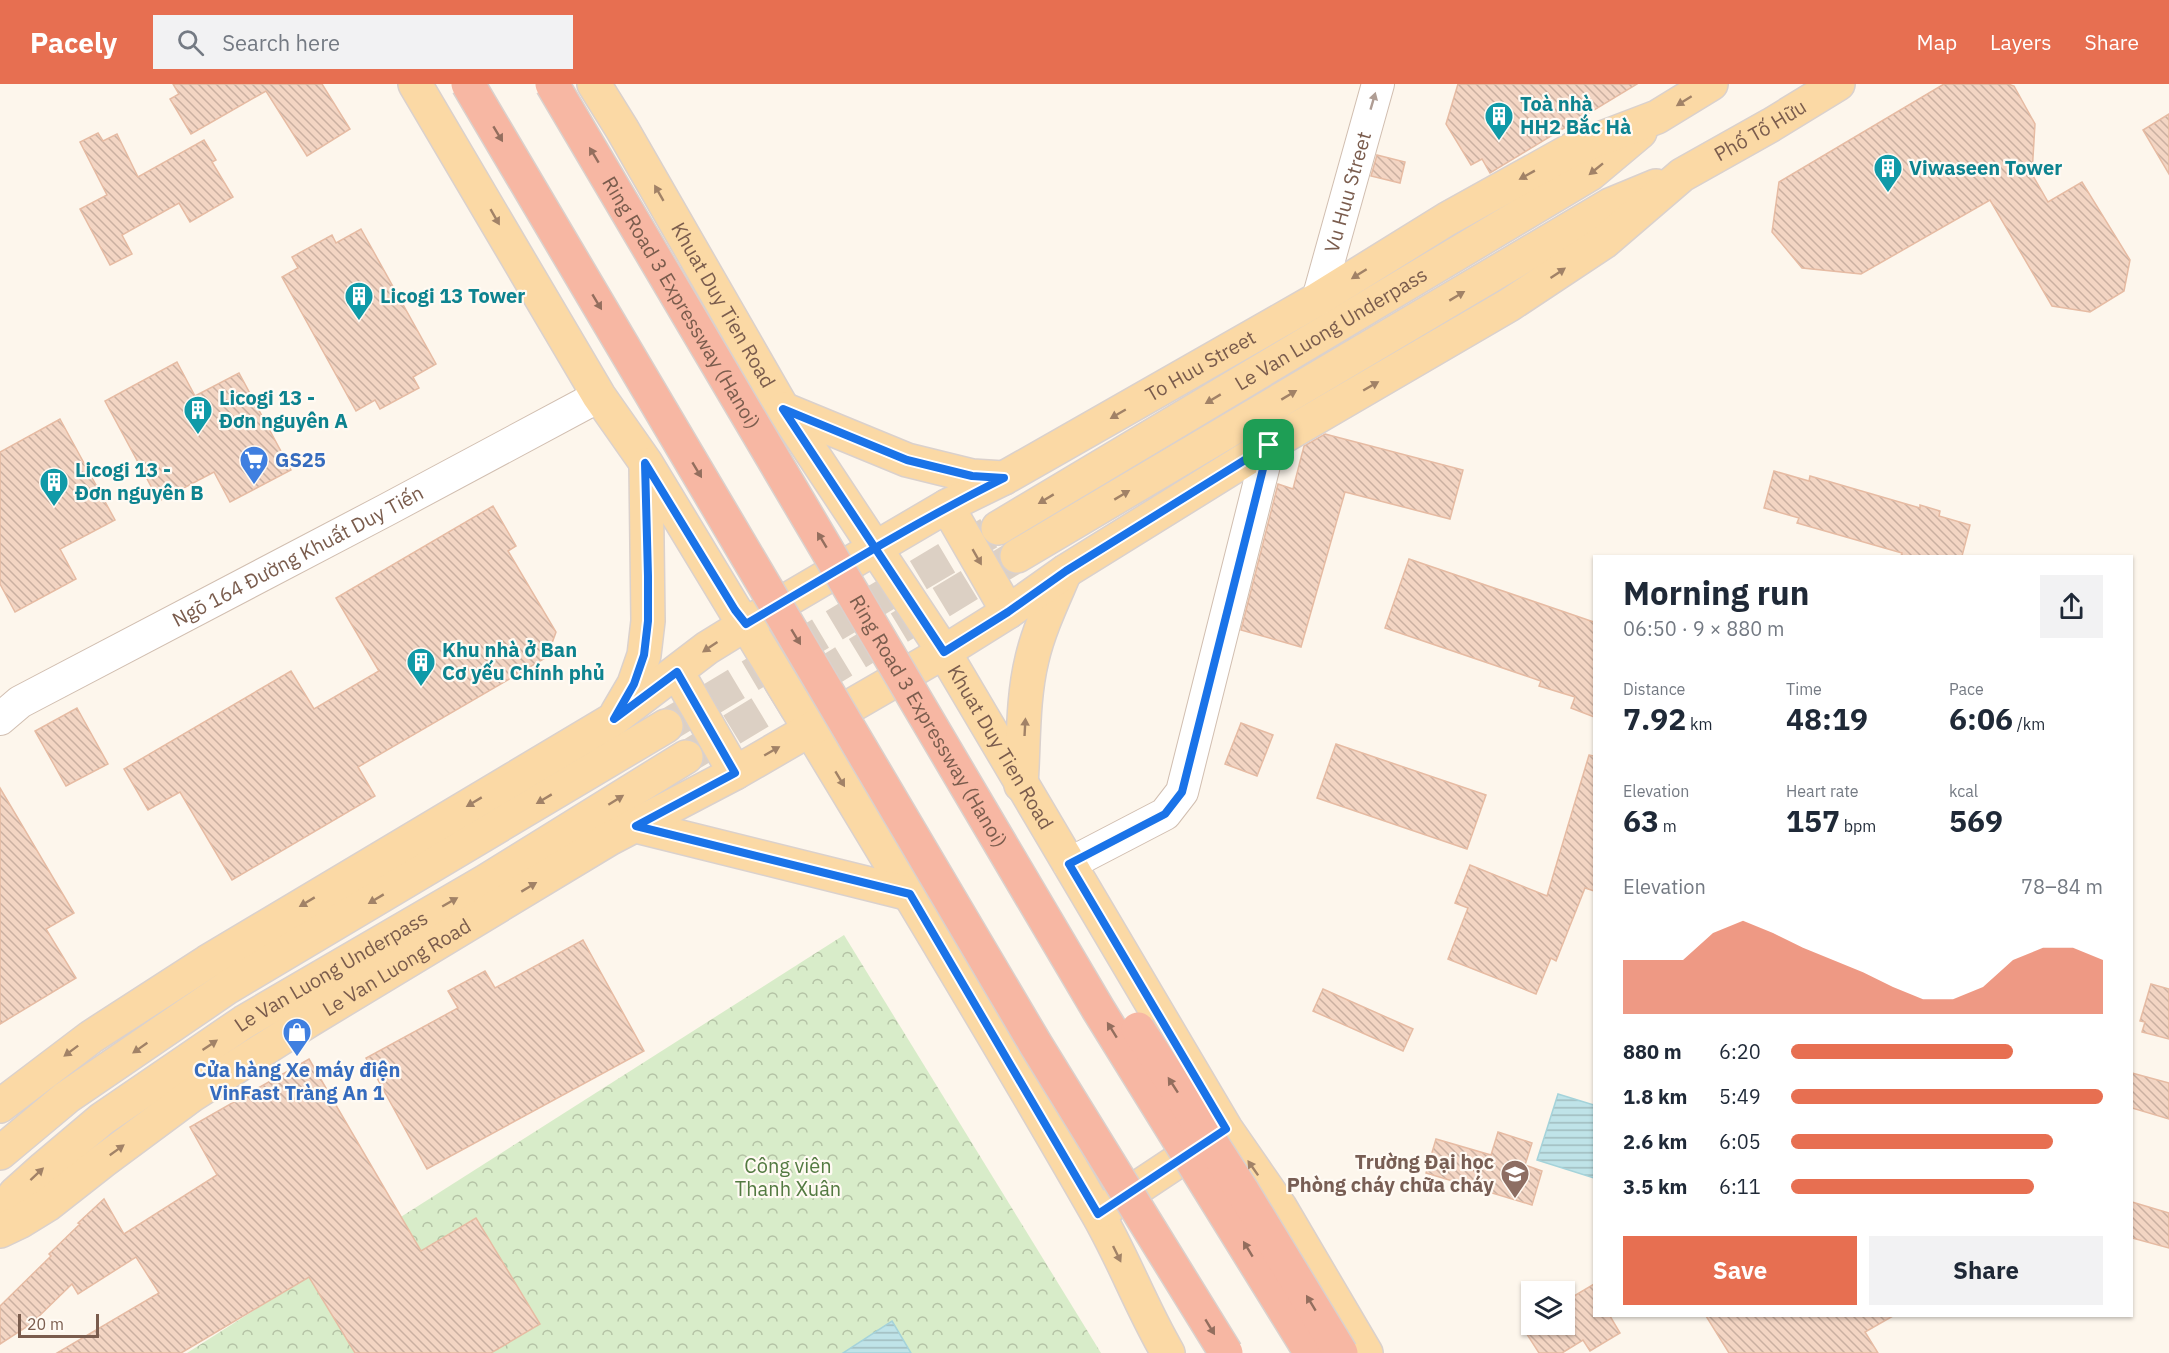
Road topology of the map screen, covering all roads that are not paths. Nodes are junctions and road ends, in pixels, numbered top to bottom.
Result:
1 (415, 84) edge
2 (468, 84) edge
3 (484, 84) edge
4 (552, 84) edge
5 (594, 84) edge
6 (1378, 84) edge
7 (1711, 84) edge
8 (1838, 84) edge
9 (1657, 117) junction
10 (444, 130) junction
11 (1682, 175) junction
12 (1318, 299) junction
13 (599, 396) junction
14 (783, 409) junction
15 (1269, 445) junction
16 (645, 463) junction
17 (1004, 478) junction
18 (947, 506) junction
19 (998, 528) tunnel mouth
20 (876, 548) junction
21 (1017, 556) tunnel mouth
22 (1066, 571) junction
23 (1008, 612) junction
24 (746, 624) junction
25 (944, 652) junction
26 (677, 672) junction
27 (916, 698) junction
28 (0, 719) edge
29 (614, 719) junction
30 (666, 726) tunnel mouth
31 (810, 729) junction
32 (686, 757) tunnel mouth
33 (735, 773) junction
34 (1022, 785) junction
35 (636, 826) junction
36 (1069, 864) junction
37 (910, 894) junction
38 (1036, 1045) junction
39 (0, 1106) edge
40 (1226, 1129) junction
41 (0, 1153) edge
42 (1098, 1214) junction
43 (0, 1218) edge
44 (0, 1231) edge
45 (1168, 1353) edge
46 (1199, 1353) edge
47 (1226, 1353) edge
48 (1311, 1353) edge
49 (1341, 1353) edge
50 (1366, 1353) edge

1 - 10 main road
2 -> 38 highway, bridge
3 - 10 main road
27 -> 4 highway, Ring Road 3 Expressway (Hanoi), bridge
14 -> 5 main road, Khuat Duy Tien Road
12 -> 6 street, Vu Huu Street
7 -> 9 main road
8 - 11 main road, Phố Tố Hữu
9 -> 12 main road, To Huu Street
9 -> 19 main road, Le Van Luong Underpass
10 -> 13 main road
15 -> 11 main road
21 -> 11 main road, Le Van Luong Underpass
12 -> 17 main road, To Huu Street
13 - 16 main road
13 - 28 street, Ngõ 164 Đường Khuất Duy Tiến
14 - 17 main road
14 - 20 main road, Khuat Duy Tien Road
15 - 22 main road
15 - 36 street
16 - 24 main road
16 - 29 main road
17 - 18 main road, To Huu Street
18 - 20 main road, To Huu Street
18 -> 23 main road
20 - 24 main road, To Huu Street
20 - 25 main road, Khuat Duy Tien Road
22 - 23 main road
34 -> 22 main road
23 - 25 main road
24 -> 26 main road
24 - 31 main road
25 - 31 main road
25 - 34 main road, Khuat Duy Tien Road
26 - 29 main road
26 - 33 main road
48 -> 27 highway, Ring Road 3 Expressway (Hanoi), bridge
49 -> 27 highway, bridge
29 -> 39 main road
30 -> 41 main road, Le Van Luong Underpass
33 -> 31 main road, Le Van Luong Road
31 -> 37 main road
43 -> 32 main road, Le Van Luong Underpass
33 - 35 main road, Le Van Luong Road
34 - 36 main road, Khuat Duy Tien Road
35 - 37 main road
44 -> 35 main road, Le Van Luong Road
36 - 40 main road, Khuat Duy Tien Road
37 - 42 main road
38 - 46 highway, bridge
38 -> 47 highway, bridge
40 - 42 main road
50 -> 40 main road, Khuat Duy Tien Road
42 -> 45 main road

